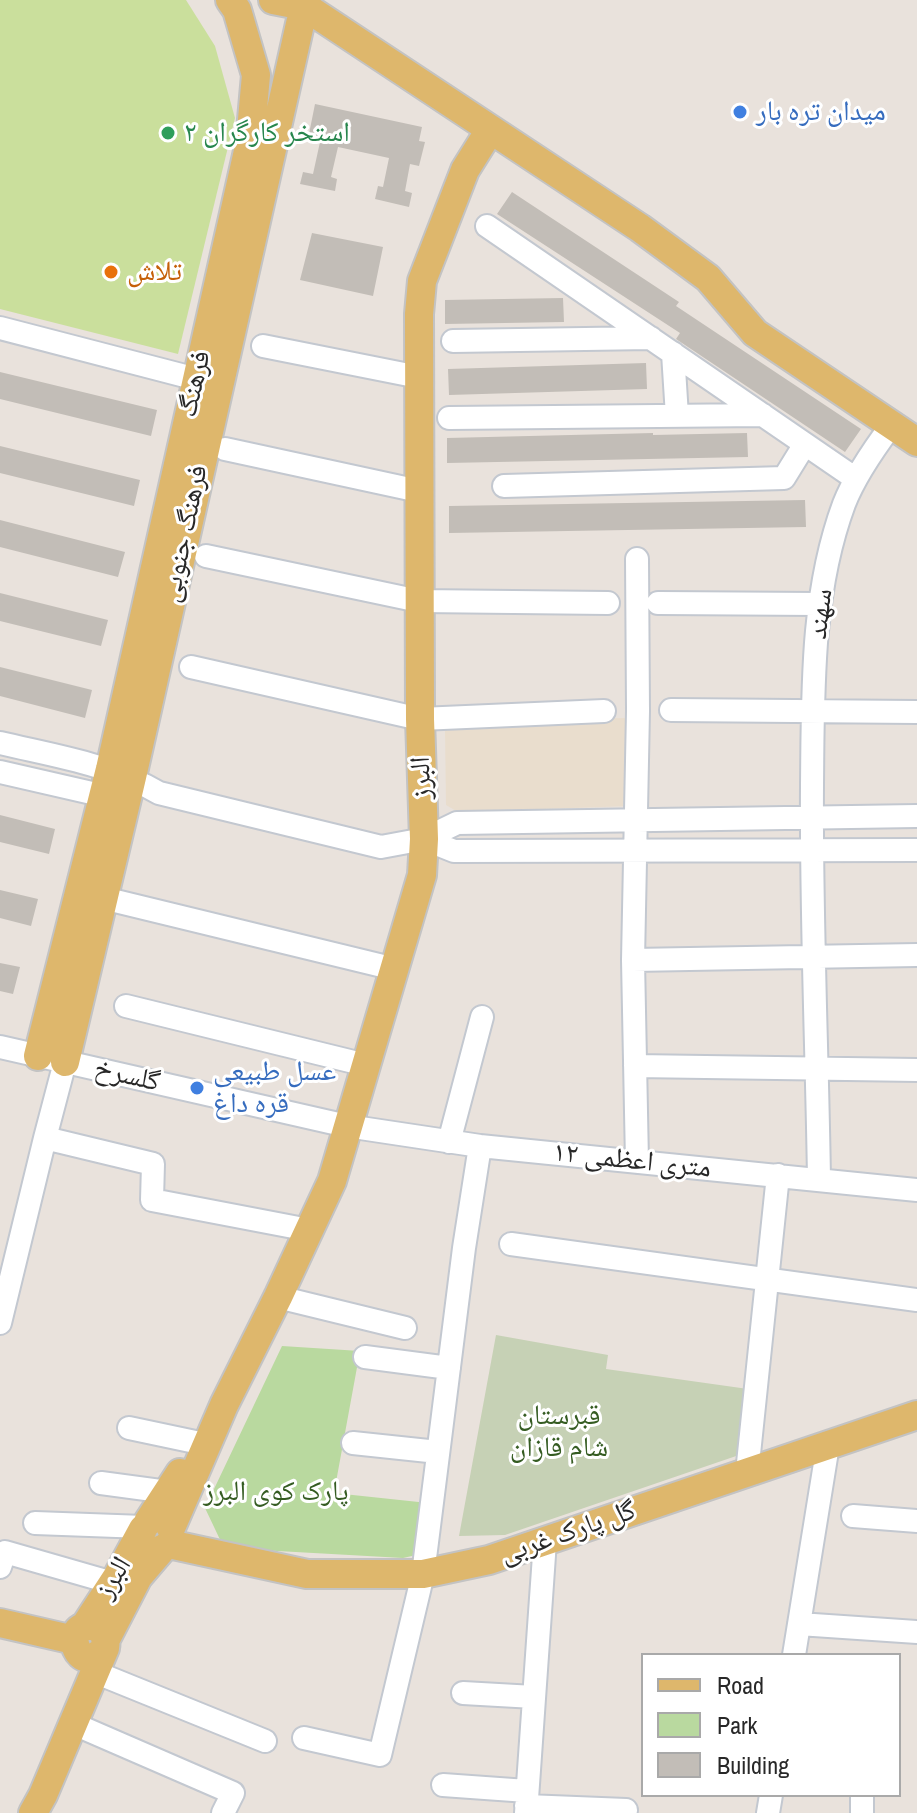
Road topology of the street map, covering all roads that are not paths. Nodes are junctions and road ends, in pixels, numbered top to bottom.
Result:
1 (230, 0) edge
2 (273, 0) edge
3 (302, 3) edge
4 (490, 130) junction
5 (487, 226) dead end
6 (0, 328) edge
7 (651, 338) junction
8 (453, 341) dead end
9 (263, 346) dead end
10 (673, 353) junction
11 (419, 377) junction
12 (207, 382) junction
13 (763, 415) junction
14 (677, 416) junction
15 (449, 418) dead end
16 (891, 426) junction
17 (917, 442) edge
18 (805, 444) junction
19 (225, 449) dead end
20 (856, 479) junction
21 (504, 486) dead end
22 (419, 491) junction
23 (206, 556) dead end
24 (637, 559) dead end
25 (419, 601) junction
26 (608, 603) dead end
27 (658, 603) dead end
28 (819, 604) junction
29 (191, 667) dead end
30 (671, 710) dead end
31 (604, 711) dead end
32 (813, 711) junction
33 (917, 712) edge
34 (420, 719) junction
35 (0, 743) edge
36 (0, 772) edge
37 (118, 786) junction
38 (917, 816) edge
39 (812, 817) junction
40 (636, 819) junction
41 (424, 839) junction
42 (634, 850) junction
43 (812, 850) junction
44 (917, 850) edge
45 (103, 898) junction
46 (917, 955) edge
47 (814, 956) junction
48 (633, 960) junction
49 (395, 969) junction
50 (126, 1006) dead end
51 (482, 1017) dead end
52 (0, 1047) edge
53 (51, 1059) junction
54 (366, 1065) junction
55 (635, 1066) junction
56 (817, 1069) junction
57 (917, 1070) edge
58 (347, 1126) junction
59 (45, 1138) junction
60 (449, 1142) junction
61 (480, 1146) junction
62 (637, 1162) junction
63 (778, 1175) junction
64 (819, 1179) junction
65 (917, 1190) edge
66 (309, 1230) junction
67 (511, 1244) dead end
68 (767, 1278) junction
69 (278, 1297) junction
70 (917, 1300) edge
71 (0, 1323) edge
72 (405, 1328) dead end
73 (365, 1357) dead end
74 (449, 1368) junction
75 (224, 1405) junction
76 (917, 1415) edge
77 (129, 1428) dead end
78 (200, 1443) junction
79 (353, 1443) dead end
80 (828, 1445) junction
81 (438, 1452) junction
82 (747, 1473) junction
83 (101, 1483) dead end
84 (168, 1492) junction
85 (853, 1516) dead end
86 (917, 1521) edge
87 (35, 1523) dead end
88 (159, 1534) junction
89 (545, 1541) junction
90 (0, 1567) edge
91 (423, 1574) junction
92 (113, 1583) junction
93 (0, 1623) edge
94 (799, 1624) junction
95 (917, 1632) edge
96 (90, 1646) junction
97 (794, 1653) edge
98 (463, 1693) dead end
99 (534, 1697) junction
100 (74, 1724) junction
101 (304, 1738) dead end
102 (265, 1741) dead end
103 (443, 1785) dead end
104 (527, 1804) edge
105 (626, 1810) dead end
106 (33, 1813) edge
107 (223, 1813) edge

1 - 12 main road, فرهنگ
2 - 3 main road
3 - 4 main road
3 - 12 main road
4 - 11 main road, البرز
4 - 16 main road
5 - 7 street
6 - 12 street
7 - 8 street
7 - 10 street
9 - 11 street
10 - 13 street
10 - 14 street
11 - 22 main road, البرز
12 - 37 main road, فرهنگ
13 - 14 street
13 - 18 street
14 - 15 street
16 - 17 main road
16 - 20 street, سهند
18 - 20 street
18 - 21 street
19 - 22 street
20 - 28 street, سهند
22 - 25 main road, البرز
23 - 25 street
24 - 40 street
25 - 26 street
25 - 34 main road, البرز
27 - 28 street
28 - 32 street, سهند
29 - 34 street
30 - 32 street
31 - 34 street
32 - 33 street
32 - 39 street, سهند
34 - 41 main road, البرز
35 - 37 street
36 - 37 street
37 - 41 street
37 - 45 main road
37 - 53 main road, فرهنگ
38 - 39 street
39 - 40 street
39 - 43 street, سهند
40 - 41 street
40 - 42 street
41 - 42 street
41 - 49 main road, البرز
42 - 43 street
42 - 48 street
43 - 44 street
43 - 47 street
45 - 49 street
45 - 53 main road
46 - 47 street
47 - 48 street
47 - 56 street
48 - 55 street
49 - 54 main road, البرز
50 - 54 street
51 - 60 street
52 - 53 street, گلسرخ
53 - 58 street, گلسرخ
53 - 59 street
54 - 58 main road, البرز
55 - 56 street
55 - 62 street
56 - 57 street
56 - 64 street
58 - 60 street, ۱۲ متری اعظمی
58 - 66 main road, البرز
59 - 66 street
59 - 71 street
60 - 61 street, ۱۲ متری اعظمی
61 - 62 street, ۱۲ متری اعظمی
61 - 74 street
62 - 63 street, ۱۲ متری اعظمی
63 - 64 street, ۱۲ متری اعظمی
63 - 68 street
64 - 65 street, ۱۲ متری اعظمی
66 - 69 main road, البرز
67 - 68 street
68 - 70 street
68 - 82 street
69 - 72 street
69 - 75 main road, البرز
73 - 74 street
74 - 81 street
75 - 78 main road, البرز
75 - 88 main road, البرز
76 - 80 main road, گل پارک غربی
77 - 78 street
78 - 84 main road, البرز
79 - 81 street
80 - 82 main road, گل پارک غربی
80 - 94 street
81 - 91 street
82 - 89 main road, گل پارک غربی
83 - 84 street
84 - 88 main road, البرز
85 - 86 street
87 - 88 street
88 - 91 main road, گل پارک غربی
88 - 92 main road, البرز
88 - 96 main road, البرز
89 - 91 main road, گل پارک غربی
89 - 99 street
90 - 92 street
91 - 101 street
92 - 96 main road, البرز
93 - 96 main road
94 - 95 street
94 - 97 street
96 - 100 main road
96 - 102 street
98 - 99 street
99 - 104 street
100 - 106 main road
100 - 107 street
103 - 104 street
104 - 105 street

